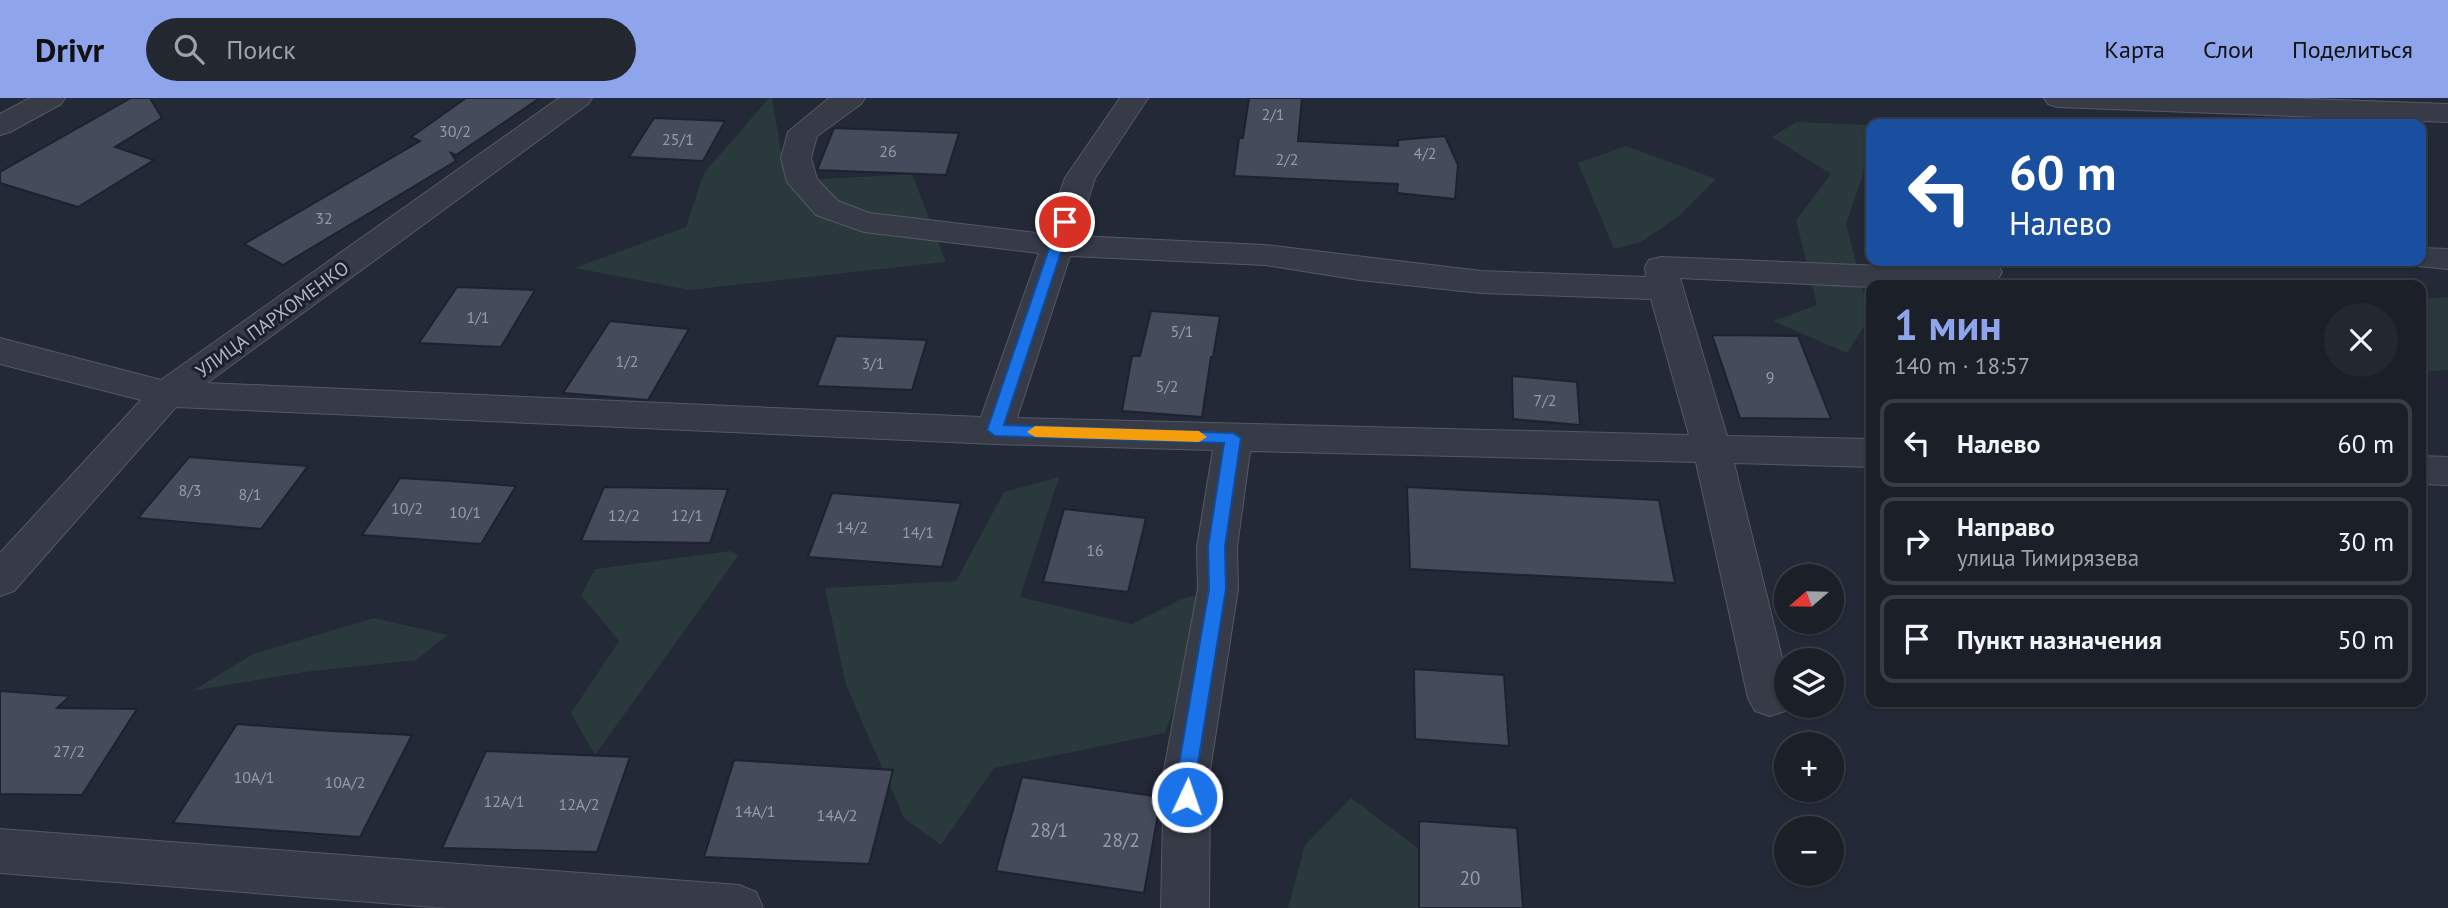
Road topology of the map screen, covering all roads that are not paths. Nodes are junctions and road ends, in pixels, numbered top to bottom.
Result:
1 (51, 98) edge
2 (579, 98) edge
3 (851, 98) edge
4 (1134, 98) edge
5 (2058, 98) edge
6 (2448, 113) edge
7 (0, 126) edge
8 (1057, 245) junction
9 (2426, 258) edge
10 (2448, 259) edge
11 (1986, 272) dead end
12 (1870, 280) edge
13 (1888, 280) edge
14 (1665, 289) junction
15 (4, 361) edge
16 (167, 394) junction
17 (995, 430) junction
18 (1233, 438) junction
19 (1713, 449) junction
20 (1866, 453) edge
21 (2426, 470) edge
22 (2448, 471) edge
23 (0, 580) edge
24 (1770, 698) dead end
25 (0, 851) edge
26 (739, 908) edge
27 (1185, 908) edge

1 - 7 street
2 - 16 street, УЛИЦА ПАРХОМЕНКО
3 - 8 street
4 - 8 street
5 - 6 street
8 - 14 street
8 - 17 street
9 - 10 street
11 - 13 street
12 - 14 street
14 - 19 street
15 - 16 street
16 - 17 street
16 - 23 street, УЛИЦА ПАРХОМЕНКО
17 - 18 street
18 - 19 street
18 - 27 street
19 - 20 street
19 - 24 street
21 - 22 street
25 - 26 street

